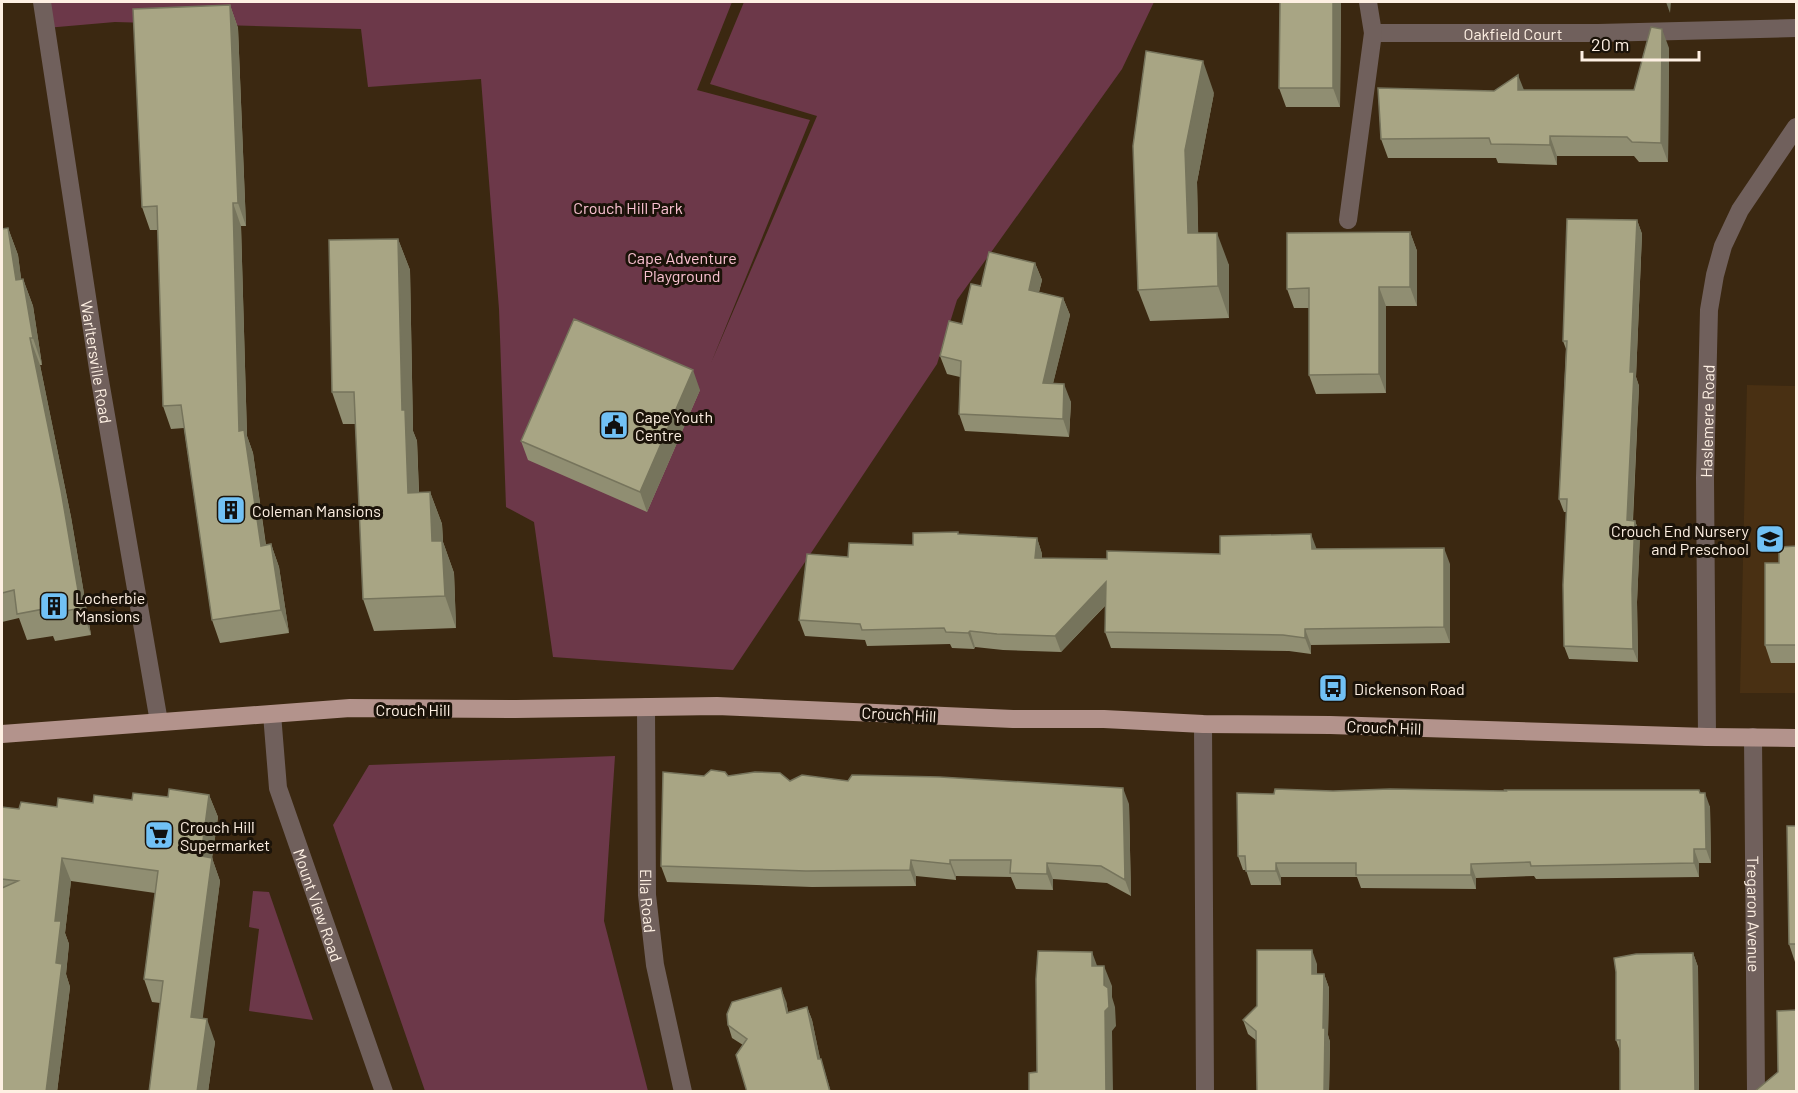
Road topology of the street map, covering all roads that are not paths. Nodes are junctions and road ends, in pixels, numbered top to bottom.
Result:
1 (42, 2) edge
2 (1368, 2) edge
3 (1797, 28) edge
4 (1373, 33) junction
5 (1797, 127) edge
6 (1348, 220) dead end
7 (639, 707) junction
8 (272, 714) junction
9 (159, 722) junction
10 (1203, 724) junction
11 (2, 734) edge
12 (1707, 737) junction
13 (1753, 737) junction
14 (1797, 738) edge
15 (384, 1092) edge
16 (684, 1092) edge
17 (1205, 1092) edge
18 (1756, 1092) edge

1 - 9 street, Warltersville Road
2 - 4 street
3 - 4 street, Oakfield Court
4 - 6 street
5 - 12 street, Haslemere Road
7 - 8 main road, Crouch Hill
7 - 10 main road, Crouch Hill
7 - 16 street, Ella Road
8 - 9 main road, Crouch Hill
8 - 15 street, Mount View Road
9 - 11 main road, Crouch Hill
10 - 12 main road, Crouch Hill
10 - 17 street
12 - 13 main road, Crouch Hill
13 - 14 main road, Crouch Hill
13 - 18 street, Tregaron Avenue

